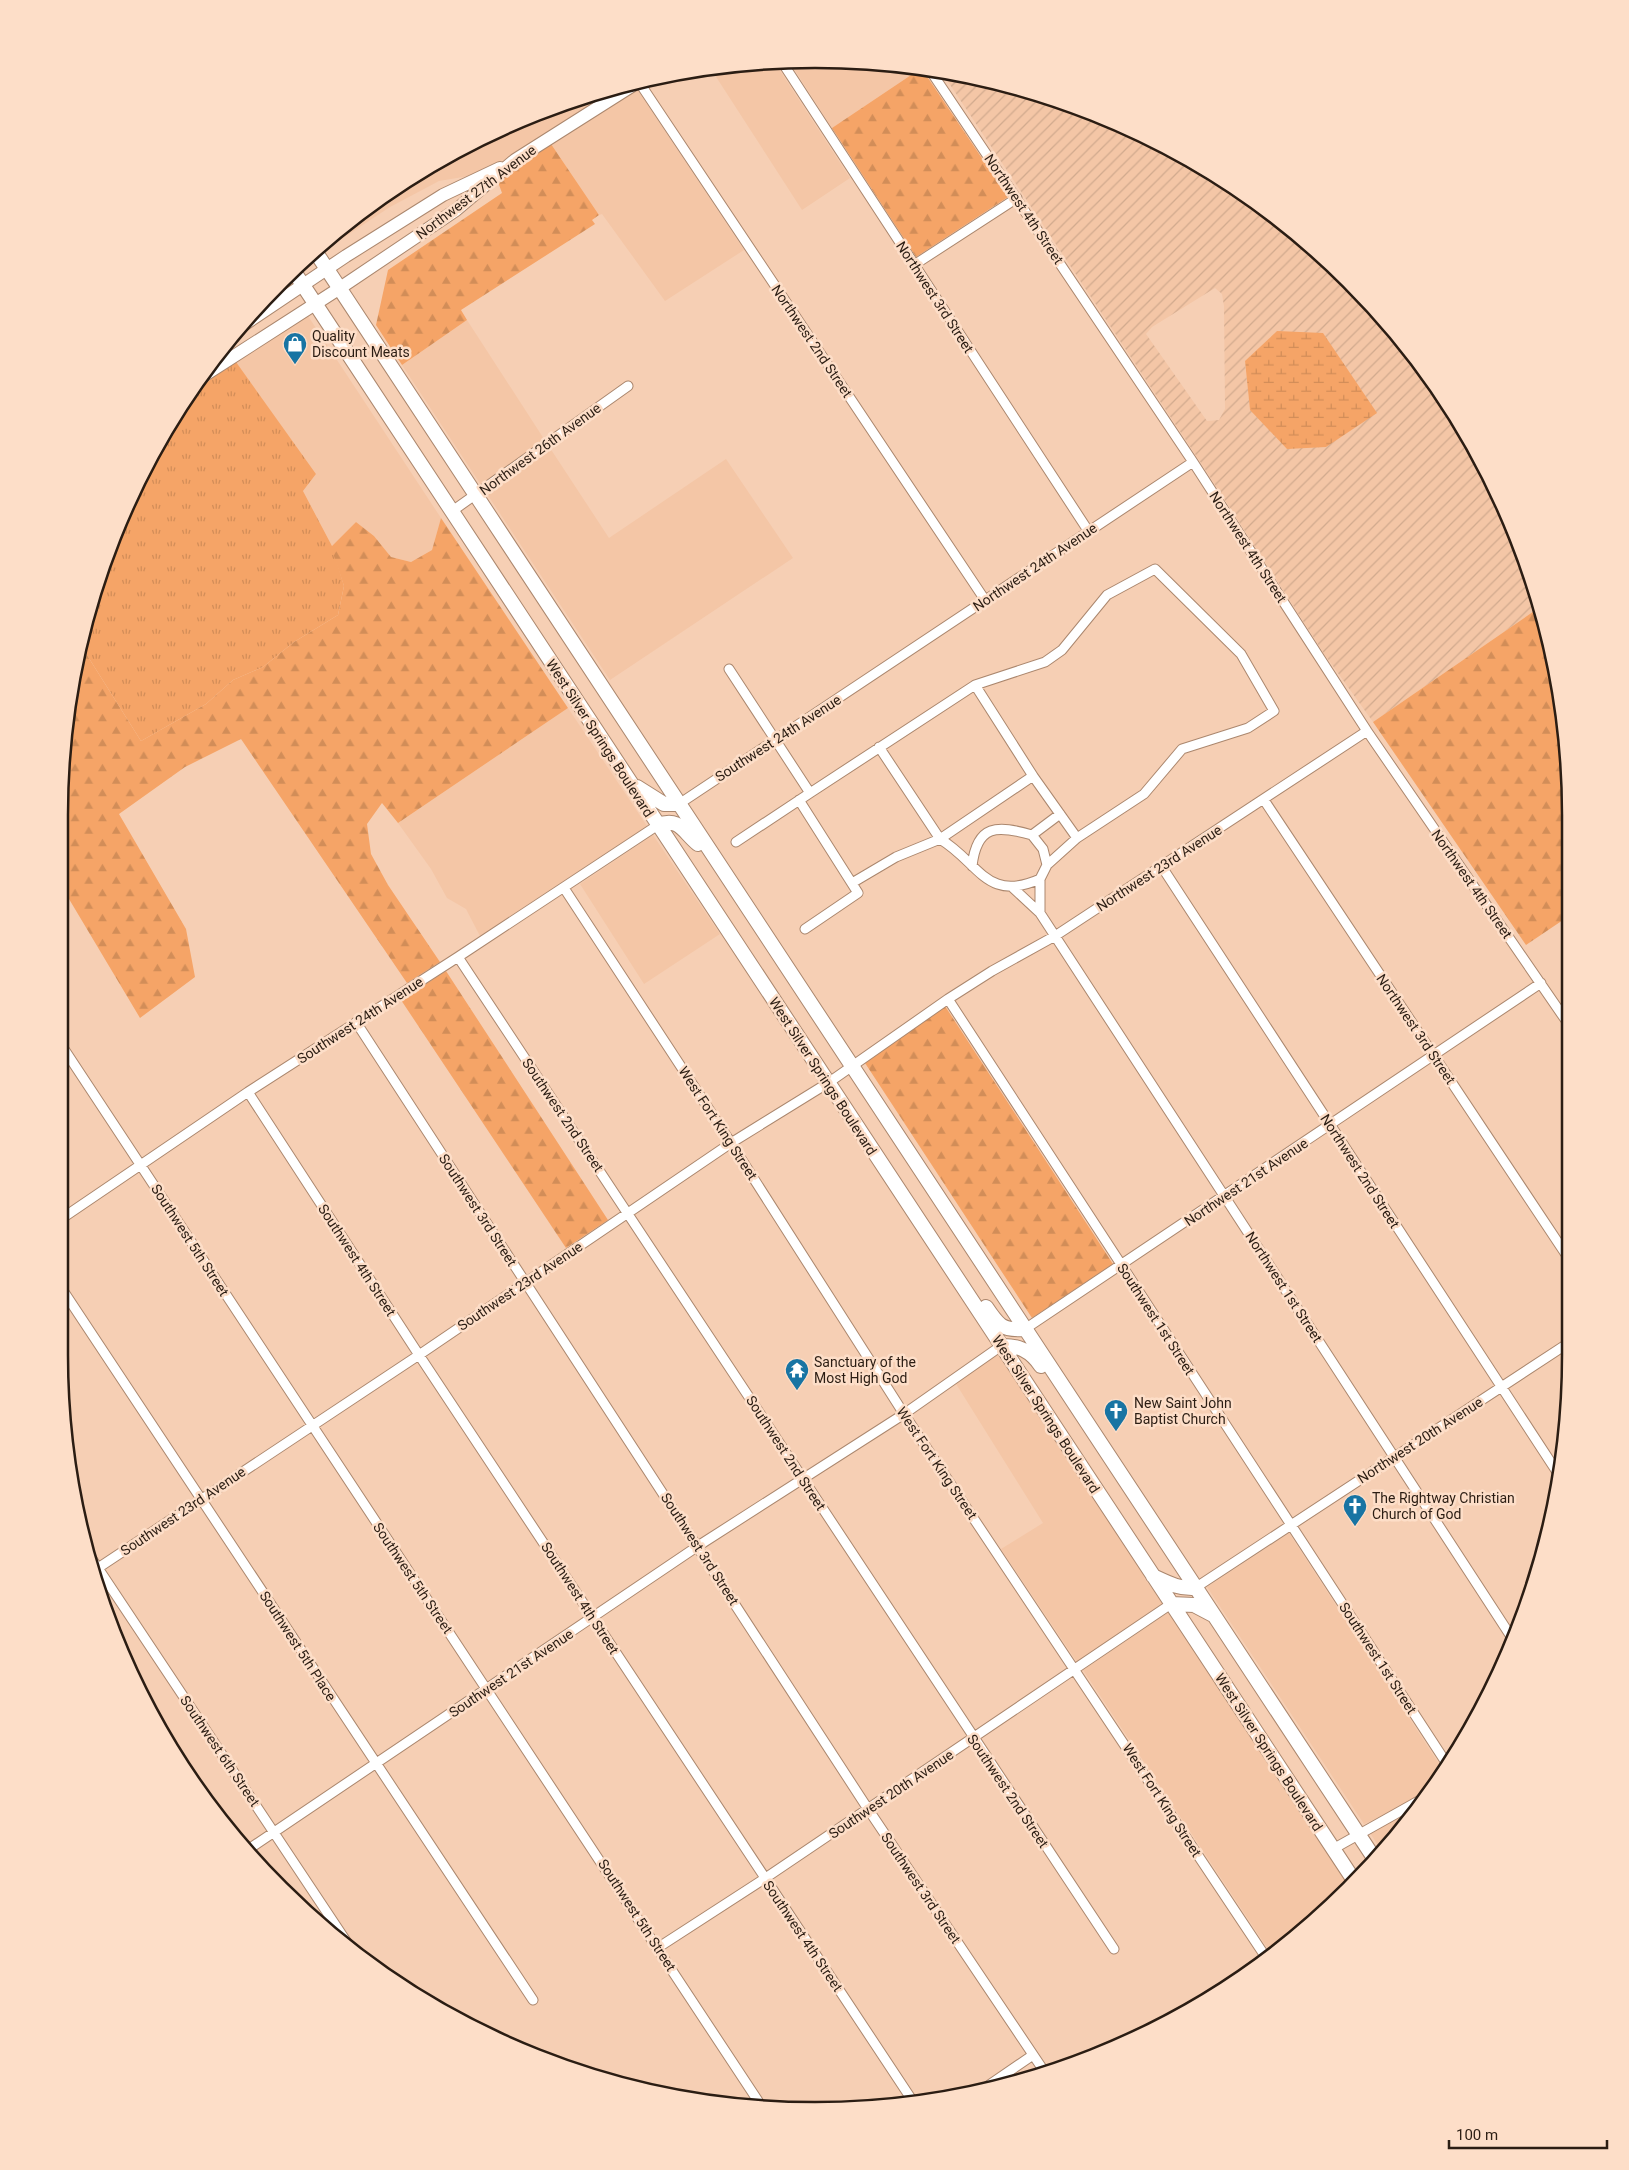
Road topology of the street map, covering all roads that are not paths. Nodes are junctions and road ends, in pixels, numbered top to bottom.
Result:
1 (786, 69) edge
2 (935, 78) edge
3 (643, 88) edge
4 (622, 93) edge
5 (516, 160) junction
6 (1017, 198) junction
7 (318, 256) edge
8 (914, 265) junction
9 (327, 269) junction
10 (297, 276) edge
11 (303, 285) junction
12 (340, 288) junction
13 (315, 304) junction
14 (261, 313) edge
15 (217, 367) edge
16 (628, 386) dead end
17 (1193, 462) junction
18 (475, 496) junction
19 (451, 512) junction
20 (1088, 532) junction
21 (985, 600) junction
22 (729, 669) dead end
23 (878, 673) joint
24 (975, 685) junction
25 (1367, 731) junction
26 (776, 739) junction
27 (879, 747) junction
28 (1033, 776) junction
29 (632, 784) junction
30 (810, 793) junction
31 (799, 800) junction
32 (1264, 800) junction
33 (679, 804) junction
34 (1060, 814) junction
35 (658, 825) junction
36 (1032, 835) junction
37 (1077, 838) junction
38 (940, 839) junction
39 (736, 842) dead end
40 (710, 852) junction
41 (1047, 865) junction
42 (972, 866) junction
43 (1162, 867) junction
44 (1040, 879) junction
45 (852, 883) junction
46 (1012, 887) junction
47 (564, 888) junction
48 (1040, 912) junction
49 (804, 929) dead end
50 (1055, 936) junction
51 (458, 957) junction
52 (1541, 984) junction
53 (948, 999) junction
54 (1562, 1015) edge
55 (356, 1022) junction
56 (68, 1055) edge
57 (1434, 1056) junction
58 (851, 1066) junction
59 (828, 1082) junction
60 (248, 1092) junction
61 (1330, 1125) junction
62 (731, 1143) junction
63 (141, 1166) junction
64 (1224, 1196) junction
65 (628, 1212) junction
66 (68, 1214) edge
67 (927, 1235) junction
68 (1562, 1248) edge
69 (1121, 1265) junction
70 (526, 1282) junction
71 (68, 1298) edge
72 (1025, 1329) junction
73 (1001, 1346) junction
74 (1562, 1347) edge
75 (419, 1355) junction
76 (1502, 1387) junction
77 (904, 1414) junction
78 (1082, 1416) junction
79 (312, 1426) junction
80 (1395, 1457) junction
81 (1553, 1466) edge
82 (803, 1479) junction
83 (201, 1499) junction
84 (1291, 1525) junction
85 (698, 1546) junction
86 (99, 1568) edge
87 (1152, 1575) junction
88 (103, 1581) edge
89 (1195, 1588) junction
90 (1171, 1604) junction
91 (1213, 1615) junction
92 (593, 1617) junction
93 (1508, 1632) edge
94 (1075, 1670) junction
95 (487, 1689) junction
96 (973, 1738) junction
97 (1443, 1759) edge
98 (376, 1764) junction
99 (1410, 1806) edge
100 (868, 1809) junction
101 (274, 1833) junction
102 (1358, 1834) junction
103 (252, 1847) edge
104 (1333, 1849) junction
105 (1371, 1853) edge
106 (1351, 1876) edge
107 (764, 1879) junction
108 (340, 1931) edge
109 (659, 1947) junction
110 (1114, 1948) dead end
111 (1263, 1953) edge
112 (533, 2000) dead end
113 (1033, 2055) junction
114 (1041, 2067) edge
115 (997, 2079) edge
116 (909, 2096) edge
117 (758, 2100) edge

1 - 8 street, Northwest 3rd Street
2 - 6 street, Northwest 4th Street
3 - 21 street, Northwest 2nd Street
4 - 5 main road, Northwest 27th Avenue
5 - 9 main road
5 - 12 main road, Northwest 27th Avenue
6 - 8 street
6 - 17 street, Northwest 4th Street
7 - 9 main road, West Silver Springs Boulevard
8 - 20 street, Northwest 3rd Street
9 - 11 main road
9 - 12 main road, West Silver Springs Boulevard
10 - 11 main road, West Silver Springs Boulevard
11 - 13 main road, West Silver Springs Boulevard
11 - 14 main road
12 - 13 main road, Northwest 27th Avenue
12 - 18 main road, West Silver Springs Boulevard
13 - 15 main road, Northwest 27th Avenue
13 - 19 main road, West Silver Springs Boulevard
16 - 18 street, Northwest 26th Avenue
17 - 20 street, Northwest 24th Avenue
17 - 25 street, Northwest 4th Street
18 - 19 street, Northwest 26th Avenue
18 - 33 main road, West Silver Springs Boulevard
19 - 29 main road, West Silver Springs Boulevard
20 - 21 street, Northwest 24th Avenue
21 - 23 street, Northwest 24th Avenue
22 - 26 street
23 - 26 street, Southwest 24th Avenue
24 - 27 street
24 - 28 street
24 - 37 street
25 - 32 street, Northwest 23rd Avenue
25 - 52 street, Northwest 4th Street
26 - 30 street
26 - 33 street, Southwest 24th Avenue
27 - 30 street
27 - 38 street
28 - 34 street
28 - 38 street
29 - 33 main road
29 - 35 main road, West Silver Springs Boulevard
30 - 31 street
31 - 39 street
31 - 45 street
32 - 43 street, Northwest 23rd Avenue
32 - 57 street, Northwest 3rd Street
33 - 40 main road, West Silver Springs Boulevard
34 - 36 street
34 - 37 street
35 - 40 main road
35 - 47 street, Southwest 24th Avenue
35 - 59 main road, West Silver Springs Boulevard
36 - 41 street
36 - 42 street
37 - 41 street
38 - 42 street
38 - 45 street
40 - 58 main road, West Silver Springs Boulevard
41 - 44 street
42 - 46 street
43 - 50 street, Northwest 23rd Avenue
43 - 61 street, Northwest 2nd Street
44 - 46 street
44 - 48 street
45 - 49 street
46 - 48 street, Northwest 1st Street
47 - 51 street, Southwest 24th Avenue
47 - 62 street, West Fort King Street
48 - 50 street, Northwest 1st Street
50 - 53 street, Northwest 23rd Avenue
50 - 64 street, Northwest 1st Street
51 - 55 street, Southwest 24th Avenue
51 - 65 street, Southwest 2nd Street
52 - 54 street, Northwest 4th Street
52 - 57 street, Northwest 21st Avenue
53 - 58 street, Southwest 23rd Avenue
53 - 69 street, Southwest 1st Street
55 - 60 street, Southwest 24th Avenue
55 - 70 street, Southwest 3rd Street
56 - 63 street, Southwest 5th Street
57 - 61 street, Northwest 21st Avenue
57 - 68 street, Northwest 3rd Street
58 - 59 street, Southwest 23rd Avenue
58 - 72 main road, West Silver Springs Boulevard
59 - 62 street, Southwest 23rd Avenue
59 - 67 main road, West Silver Springs Boulevard
60 - 63 street, Southwest 24th Avenue
60 - 75 street, Southwest 4th Street
61 - 64 street, Northwest 21st Avenue
61 - 76 street, Northwest 2nd Street
62 - 65 street, Southwest 23rd Avenue
62 - 77 street, West Fort King Street
63 - 66 street, Southwest 24th Avenue
63 - 79 street, Southwest 5th Street
64 - 69 street, Northwest 21st Avenue
64 - 80 street, Northwest 1st Street
65 - 70 street, Southwest 23rd Avenue
65 - 82 street, Southwest 2nd Street
67 - 72 main road
67 - 73 main road, West Silver Springs Boulevard
69 - 72 street, Northwest 21st Avenue
69 - 84 street, Southwest 1st Street
70 - 75 street, Southwest 23rd Avenue
70 - 85 street, Southwest 3rd Street
71 - 83 street, Southwest 5th Place
72 - 78 main road, West Silver Springs Boulevard
73 - 77 street, Southwest 21st Avenue
73 - 78 main road
73 - 87 main road, West Silver Springs Boulevard
74 - 76 street, Northwest 20th Avenue
75 - 79 street, Southwest 23rd Avenue
75 - 92 street, Southwest 4th Street
76 - 80 street, Northwest 20th Avenue
76 - 81 street, Northwest 2nd Street
77 - 82 street, Southwest 21st Avenue
77 - 94 street, West Fort King Street
78 - 89 main road, West Silver Springs Boulevard
79 - 83 street, Southwest 23rd Avenue
79 - 95 street, Southwest 5th Street
80 - 84 street, Northwest 20th Avenue
80 - 93 street, Northwest 1st Street
82 - 85 street, Southwest 21st Avenue
82 - 96 street, Southwest 2nd Street
83 - 86 street, Southwest 23rd Avenue
83 - 98 street, Southwest 5th Place
84 - 89 street, Northwest 20th Avenue
84 - 97 street, Southwest 1st Street
85 - 92 street, Southwest 21st Avenue
85 - 100 street, Southwest 3rd Street
87 - 89 main road
87 - 90 main road, West Silver Springs Boulevard
88 - 101 street, Southwest 6th Street
89 - 91 main road, West Silver Springs Boulevard
90 - 91 main road
90 - 94 street, Southwest 20th Avenue
90 - 104 main road, West Silver Springs Boulevard
91 - 102 main road, West Silver Springs Boulevard
92 - 95 street, Southwest 21st Avenue
92 - 107 street, Southwest 4th Street
94 - 96 street, Southwest 20th Avenue
94 - 111 street, West Fort King Street
95 - 98 street, Southwest 21st Avenue
95 - 109 street, Southwest 5th Street
96 - 100 street, Southwest 20th Avenue
96 - 110 street, Southwest 2nd Street
98 - 101 street, Southwest 21st Avenue
98 - 112 street, Southwest 5th Place
99 - 102 street
100 - 107 street, Southwest 20th Avenue
100 - 113 street, Southwest 3rd Street
101 - 103 street, Southwest 21st Avenue
101 - 108 street, Southwest 6th Street
102 - 104 street
102 - 105 main road, West Silver Springs Boulevard
104 - 106 main road, West Silver Springs Boulevard
107 - 109 street, Southwest 20th Avenue
107 - 116 street, Southwest 4th Street
109 - 117 street, Southwest 5th Street
113 - 114 street, Southwest 3rd Street
113 - 115 street

